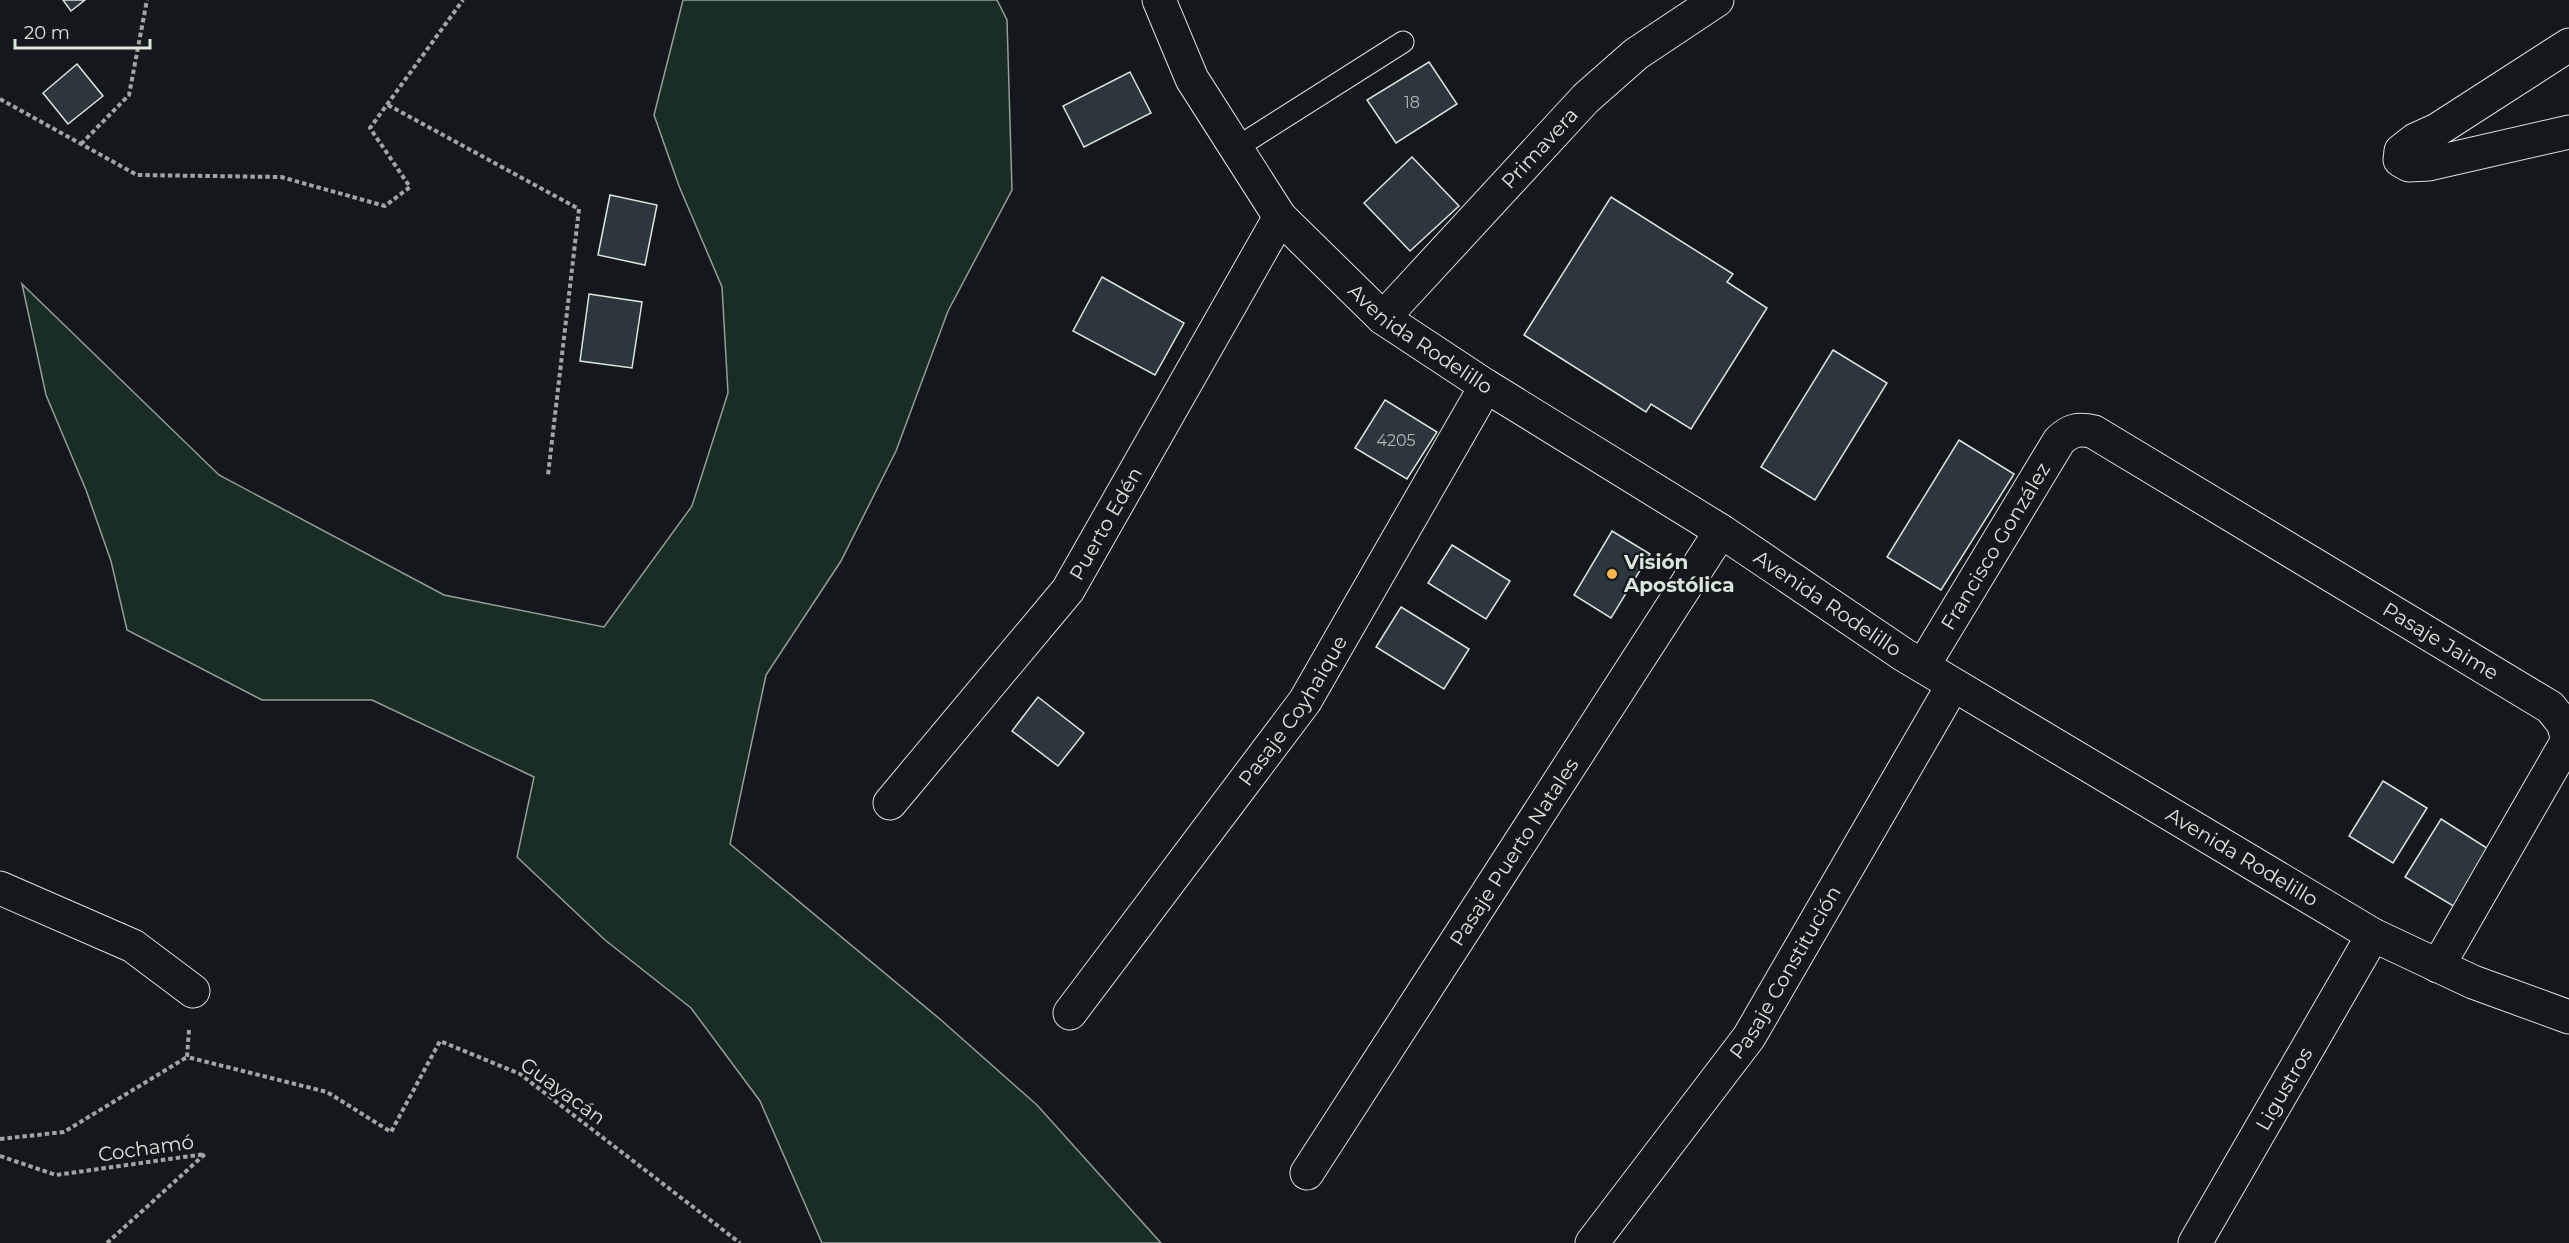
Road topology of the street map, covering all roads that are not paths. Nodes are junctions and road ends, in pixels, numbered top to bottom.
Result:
1 (1159, 0) edge
2 (1717, 0) edge
3 (1676, 9) edge
4 (1403, 42) dead end
5 (2569, 45) edge
6 (2569, 132) edge
7 (1236, 148) junction
8 (1280, 217) junction
9 (1383, 318) junction
10 (1486, 386) junction
11 (2073, 430) joint
12 (1721, 531) junction
13 (1923, 666) junction
14 (1953, 685) junction
15 (890, 803) dead end
16 (0, 888) edge
17 (2373, 935) junction
18 (2438, 966) junction
19 (193, 991) road end
20 (1070, 1013) dead end
21 (2569, 1017) edge
22 (1307, 1173) dead end
23 (1592, 1243) edge
24 (2195, 1243) edge

1 - 7 street, Avenida Rodelillo
2 - 3 street, Primavera
3 - 9 street, Primavera
4 - 7 lane
5 - 6 street
7 - 8 street, Avenida Rodelillo
8 - 9 street, Avenida Rodelillo
8 - 15 street, Puerto Edén
9 - 10 street, Avenida Rodelillo
10 - 12 street, Avenida Rodelillo
10 - 20 street, Pasaje Coyhaique
11 - 13 street, Francisco González
11 - 18 street, Pasaje Jaime
12 - 13 street, Avenida Rodelillo
12 - 22 street, Pasaje Puerto Natales
13 - 14 street, Avenida Rodelillo
14 - 17 street, Avenida Rodelillo
14 - 23 street, Pasaje Constitución
16 - 19 street
17 - 18 street, Avenida Rodelillo
17 - 24 street, Ligustros
18 - 21 street, Avenida Rodelillo

